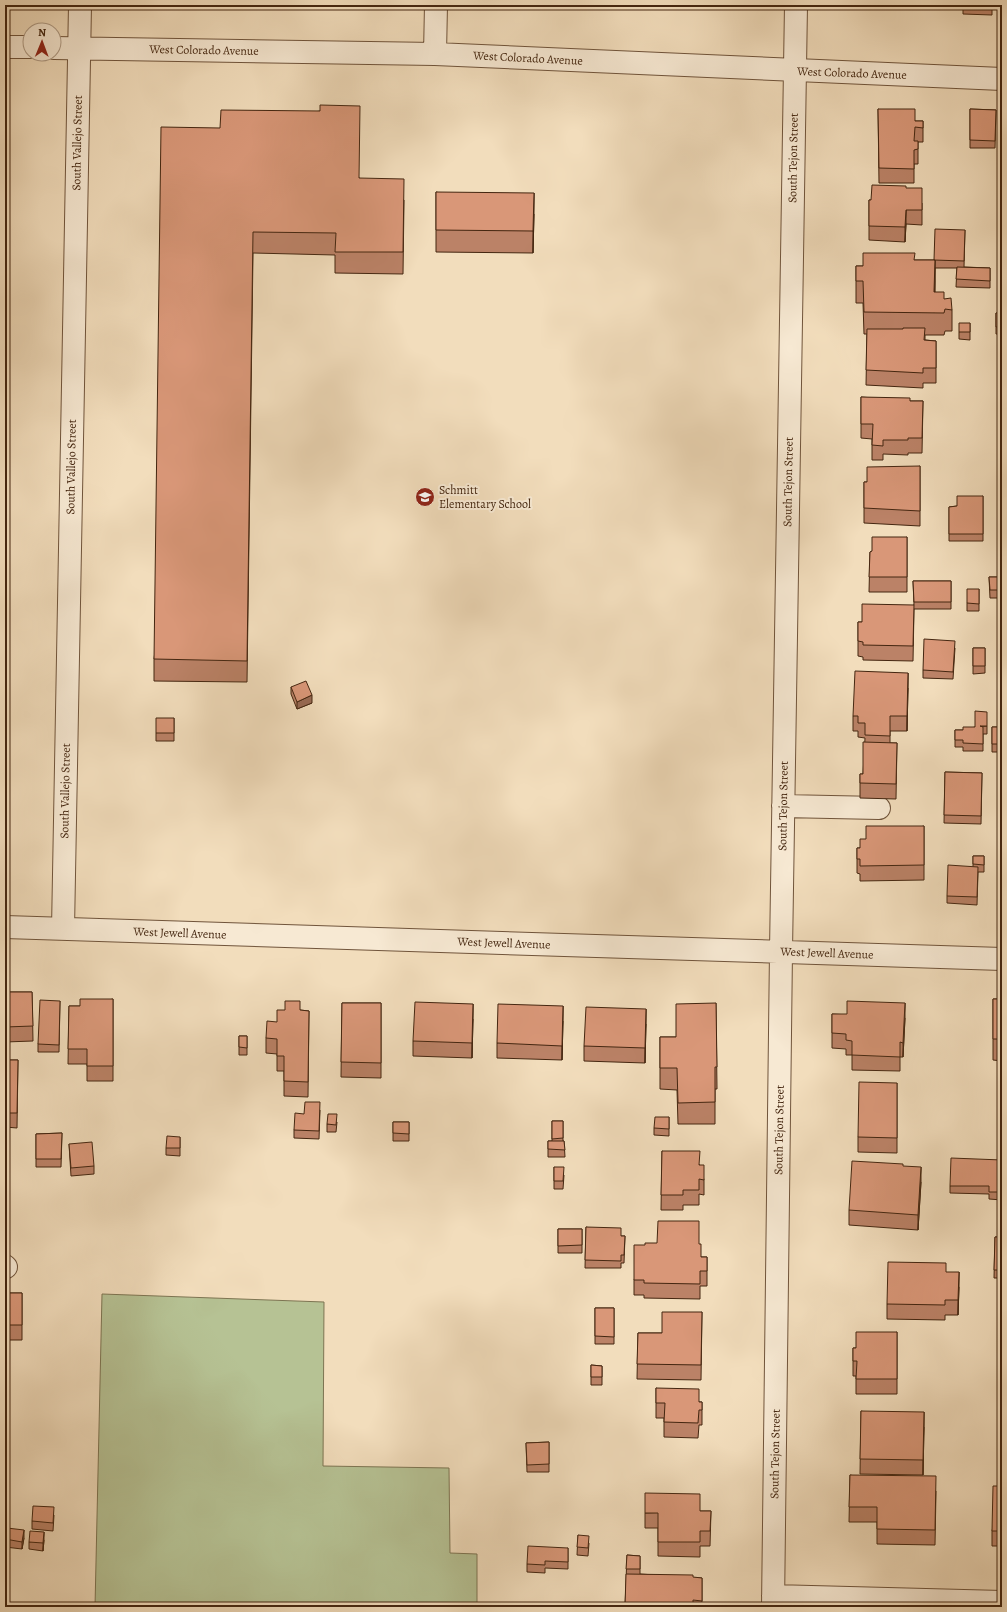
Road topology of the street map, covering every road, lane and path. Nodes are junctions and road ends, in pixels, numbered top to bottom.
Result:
1 (80, 5) edge
2 (436, 5) edge
3 (796, 5) edge
4 (5, 47) edge
5 (22, 47) edge
6 (62, 48) edge
7 (79, 48) junction
8 (435, 54) junction
9 (794, 70) junction
10 (1002, 79) edge
11 (783, 806) junction
12 (879, 808) dead end
13 (5, 927) edge
14 (62, 929) junction
15 (781, 951) junction
16 (1002, 959) edge
17 (773, 1602) edge
18 (1002, 1602) edge

1 - 7 street, South Vallejo Street
2 - 8 street
3 - 9 street, South Tejon Street
4 - 5 street
6 - 7 street, West Colorado Avenue
7 - 8 street, West Colorado Avenue
7 - 14 street, South Vallejo Street
8 - 9 street, West Colorado Avenue
9 - 10 street, West Colorado Avenue
9 - 11 street, South Tejon Street
11 - 12 street
11 - 15 street, South Tejon Street
13 - 14 street, West Jewell Avenue
14 - 15 street, West Jewell Avenue
15 - 16 street, West Jewell Avenue
15 - 17 street, South Tejon Street
17 - 18 street

